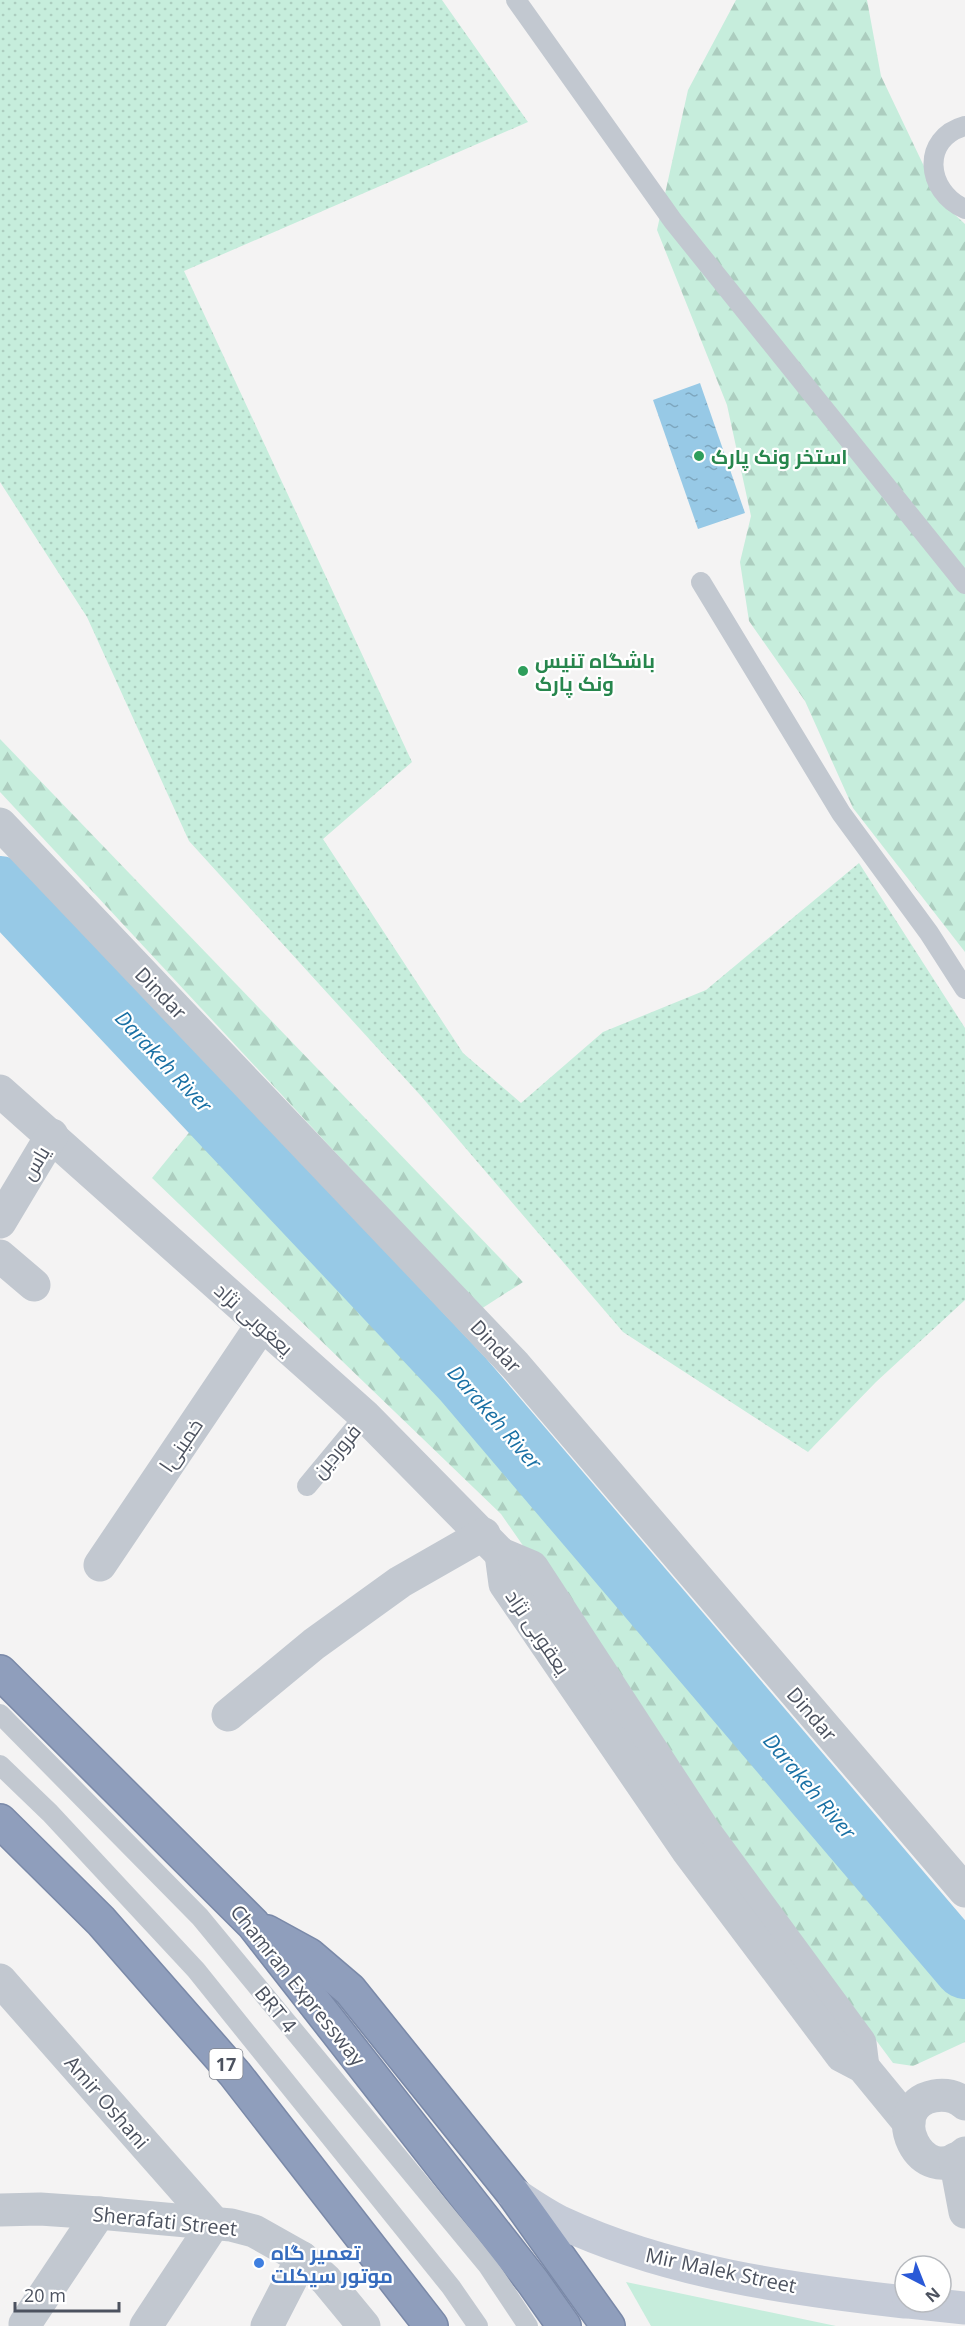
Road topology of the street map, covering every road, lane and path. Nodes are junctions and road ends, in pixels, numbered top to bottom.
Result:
1 (516, 0) edge
2 (965, 126) edge
3 (965, 209) edge
4 (701, 582) dead end
5 (965, 584) edge
6 (0, 824) edge
7 (965, 989) edge
8 (0, 1091) edge
9 (52, 1135) junction
10 (0, 1222) edge
11 (0, 1256) edge
12 (34, 1284) dead end
13 (261, 1326) junction
14 (364, 1416) junction
15 (307, 1486) dead end
16 (492, 1544) junction
17 (100, 1565) dead end
18 (0, 1672) edge
19 (0, 1714) edge
20 (228, 1715) dead end
21 (0, 1765) edge
22 (0, 1821) edge
23 (965, 1891) edge
24 (253, 1924) junction
25 (0, 1980) edge
26 (961, 2095) edge
27 (909, 2123) junction
28 (960, 2156) edge
29 (513, 2193) junction
30 (0, 2210) edge
31 (965, 2212) edge
32 (99, 2213) junction
33 (214, 2223) junction
34 (302, 2258) junction
35 (893, 2300) edge
36 (26, 2324) dead end
37 (146, 2326) edge
38 (267, 2326) edge
39 (364, 2326) edge
40 (431, 2326) edge
41 (478, 2326) edge
42 (528, 2326) edge
43 (564, 2326) edge
44 (609, 2326) edge

1 - 5 lane
2 - 3 lane
4 - 7 lane
6 - 23 street, Dindar
8 - 9 street, یعغوبی نژاد
9 - 10 street, یاس
9 - 13 street, یعغوبی نژاد
11 - 12 street
13 - 14 street, یعغوبی نژاد
13 - 17 street, lخمینی
14 - 15 lane, فروردین
14 - 16 street, یعغوبی نژاد
16 - 20 street
16 - 27 street, یعقوبی نژاد
18 - 24 highway, Chamran Expressway
19 - 42 lane, BRT 4
21 - 41 lane, BRT 4
22 - 40 highway, 17
24 - 29 highway
24 - 43 highway, Chamran Expressway
25 - 33 street, Amir Oshani
26 - 27 street
27 - 28 street
28 - 31 street
29 - 35 street, Mir Malek Street
29 - 44 highway
30 - 32 street, Sherafati Street
32 - 33 street, Sherafati Street
32 - 36 street
33 - 34 street, Sherafati Street
33 - 37 street
34 - 38 street
34 - 39 street, Sherafati Street

